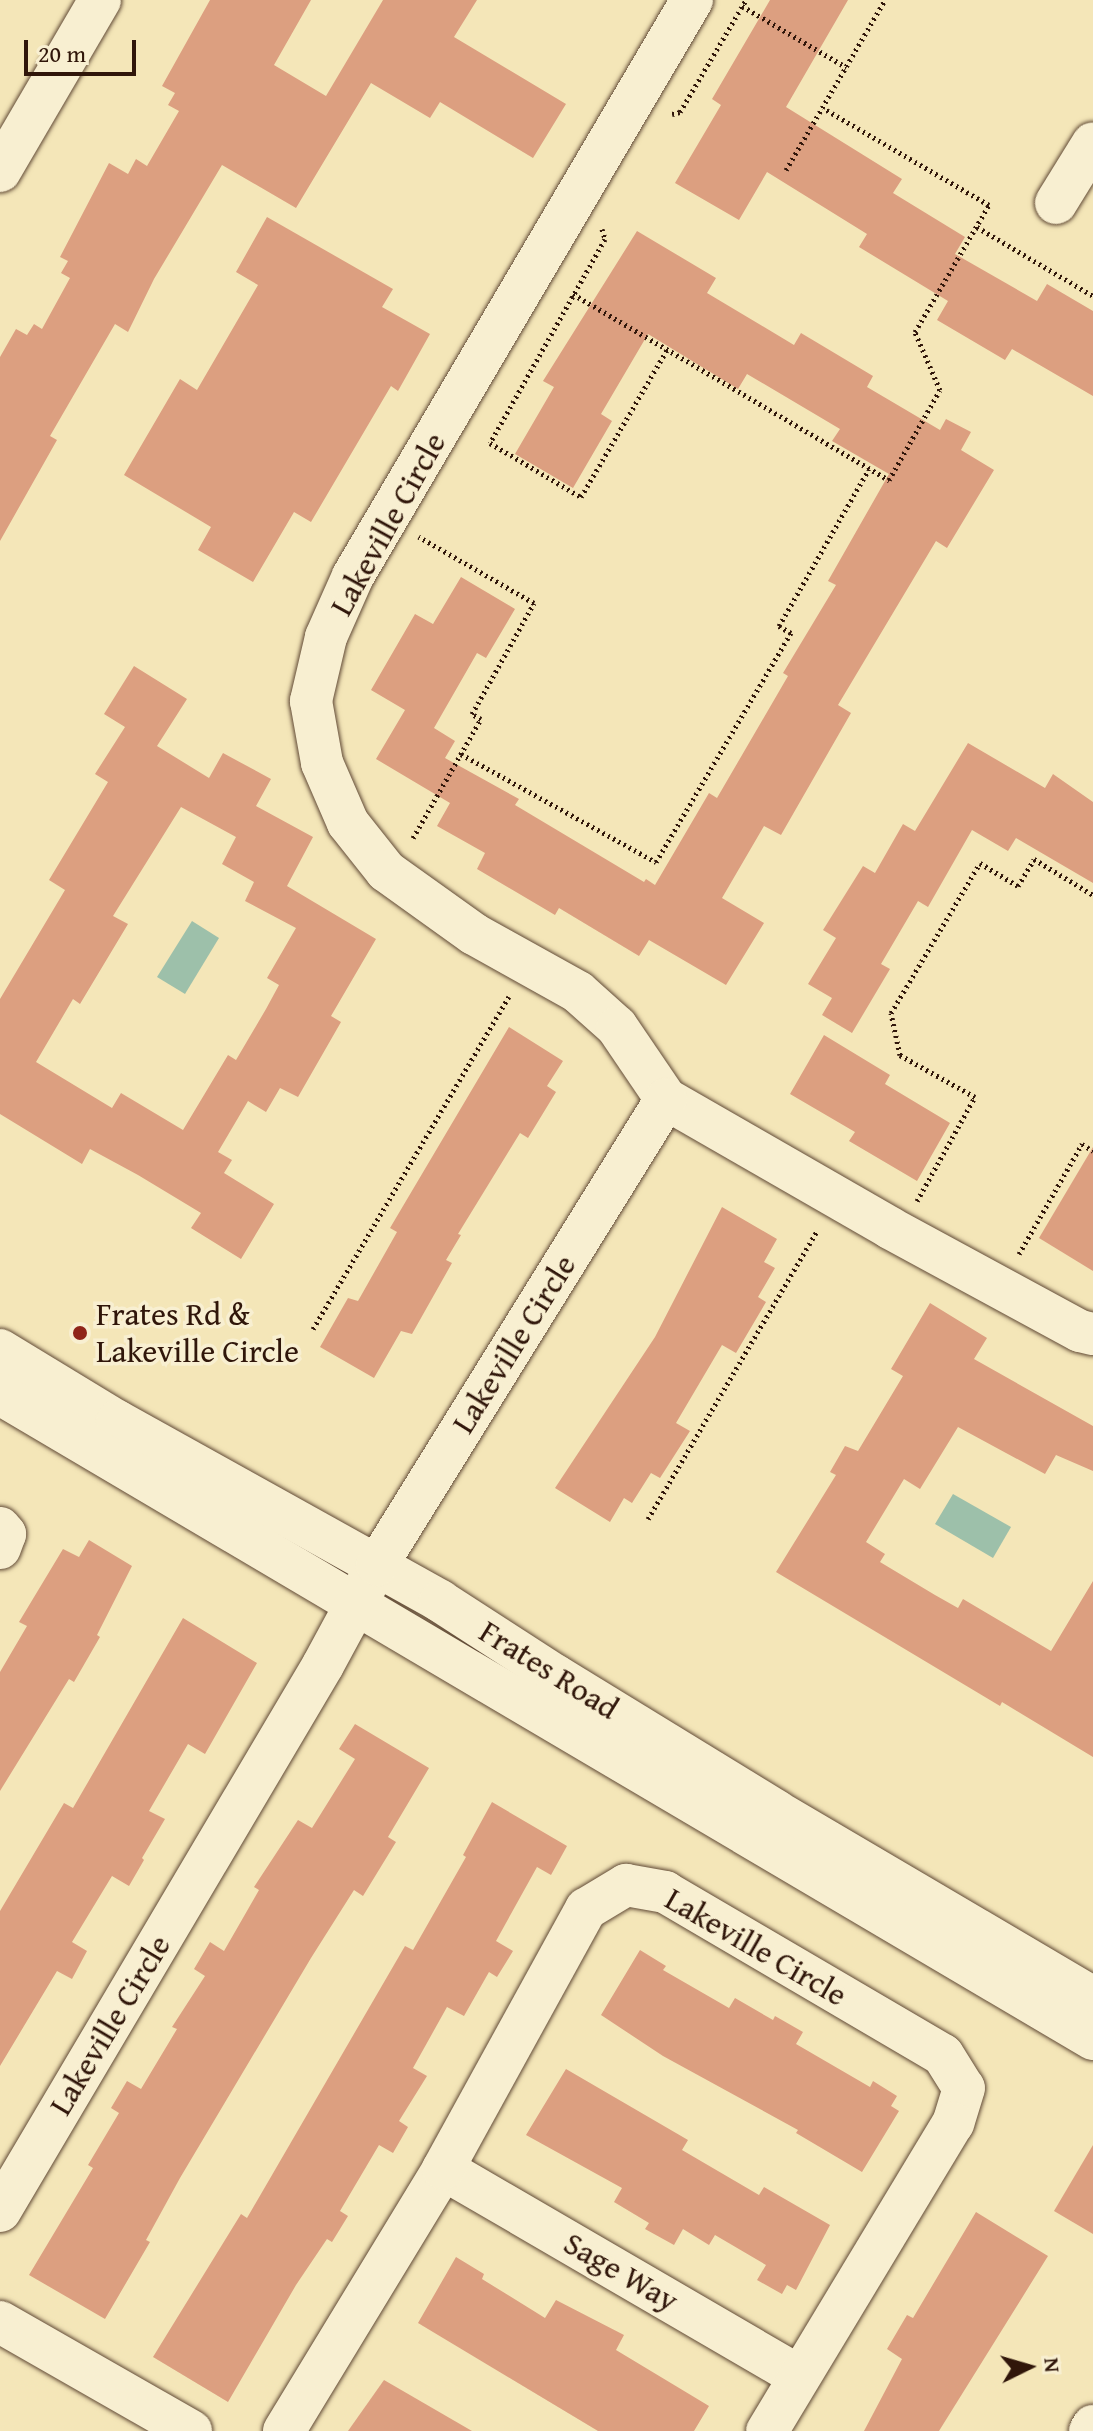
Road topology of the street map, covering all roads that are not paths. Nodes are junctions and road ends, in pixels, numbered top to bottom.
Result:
1 (100, 0) edge
2 (692, 0) edge
3 (1093, 143) edge
4 (0, 171) edge
5 (1056, 203) dead end
6 (666, 1099) junction
7 (1093, 1334) edge
8 (0, 1350) edge
9 (0, 1394) edge
10 (377, 1565) junction
11 (353, 1604) junction
12 (1093, 1998) edge
13 (1093, 2039) edge
14 (443, 2169) junction
15 (0, 2211) edge
16 (0, 2322) edge
17 (798, 2376) junction
18 (191, 2431) edge
19 (284, 2431) edge
20 (767, 2431) edge

1 - 4 street
2 - 6 street, Lakeville Circle
3 - 5 street
6 - 7 street, Lakeville Circle
6 - 10 street, Lakeville Circle
8 - 10 street, Frates Road
9 - 11 street, Frates Road
10 - 11 street, Lakeville Circle
10 - 12 street, Frates Road
11 - 13 street, Frates Road
11 - 15 street, Lakeville Circle
14 - 17 street, Sage Way
14 - 17 street, Lakeville Circle
14 - 19 street, Lakeville Circle
16 - 18 street
17 - 20 street, Lakeville Circle

